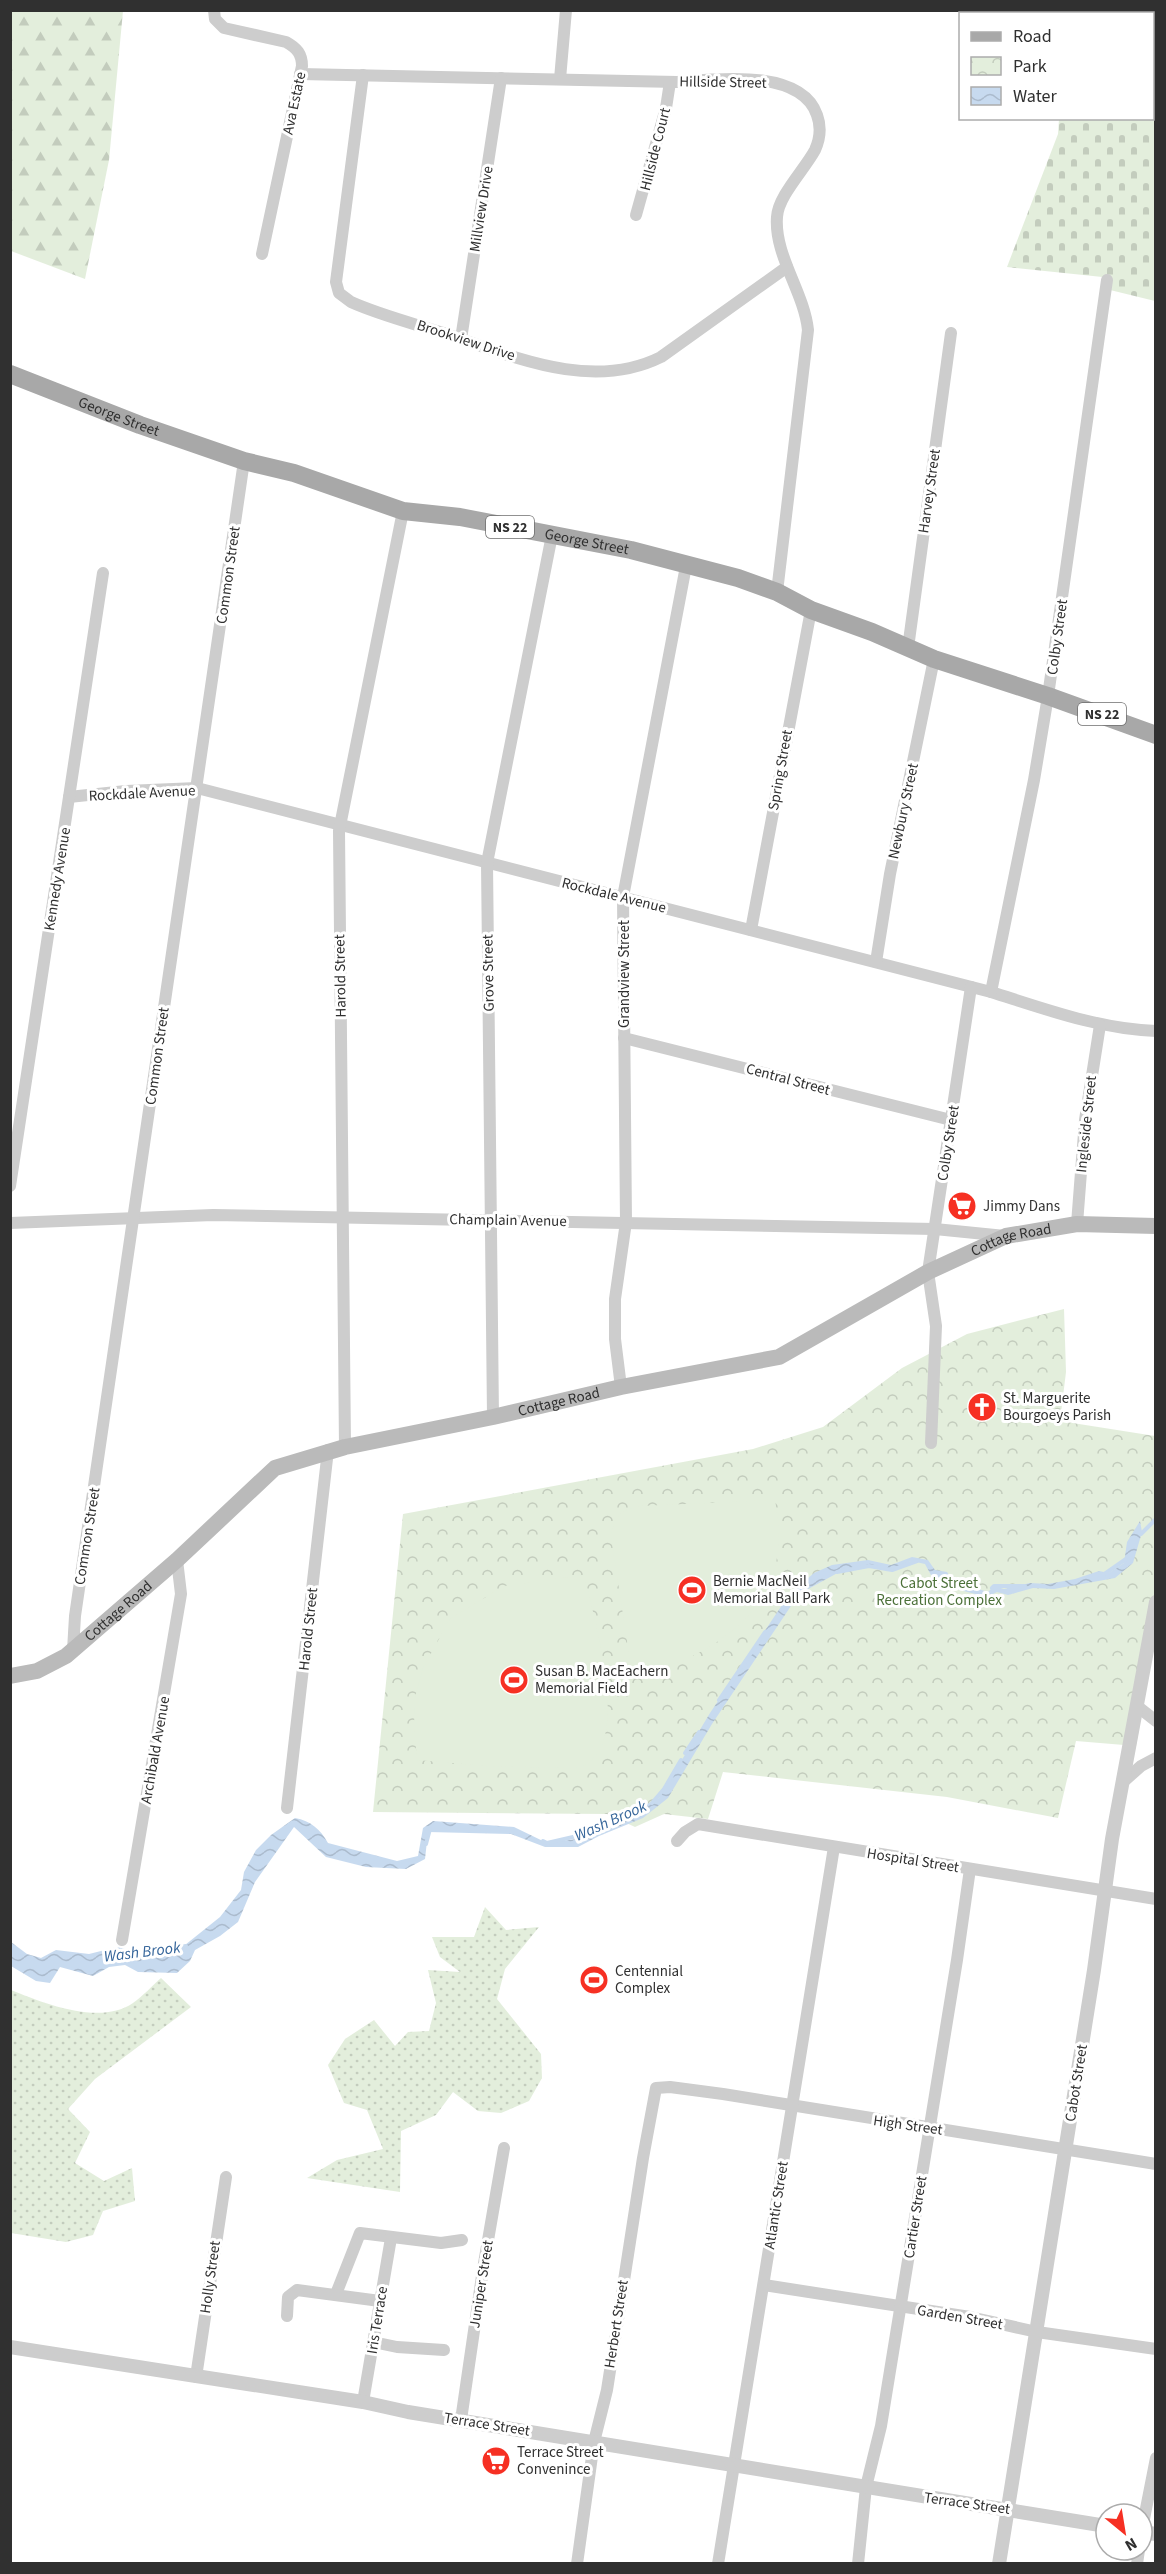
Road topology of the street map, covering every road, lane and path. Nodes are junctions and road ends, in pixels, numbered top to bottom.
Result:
1 (214, 10) edge
2 (566, 10) edge
3 (300, 74) junction
4 (363, 75) junction
5 (501, 78) junction
6 (560, 79) junction
7 (670, 82) junction
8 (636, 215) dead end
9 (261, 254) dead end
10 (787, 267) junction
11 (1107, 280) dead end
12 (951, 333) dead end
13 (460, 339) junction
14 (10, 374) edge
15 (244, 461) junction
16 (404, 511) junction
17 (552, 535) junction
18 (686, 566) junction
19 (103, 573) dead end
20 (777, 592) junction
21 (811, 610) junction
22 (908, 648) junction
23 (934, 659) junction
24 (1048, 696) junction
25 (1155, 735) edge
26 (196, 788) junction
27 (69, 797) junction
28 (339, 825) junction
29 (487, 863) junction
30 (623, 897) junction
31 (751, 930) junction
32 (876, 962) junction
33 (971, 987) junction
34 (991, 992) junction
35 (1100, 1025) junction
36 (1155, 1031) edge
37 (624, 1038) junction
38 (951, 1120) junction
39 (10, 1186) edge
40 (134, 1217) junction
41 (343, 1217) junction
42 (491, 1220) junction
43 (626, 1222) junction
44 (10, 1224) edge
45 (1077, 1224) junction
46 (1155, 1226) edge
47 (935, 1228) junction
48 (1006, 1236) junction
49 (928, 1272) junction
50 (621, 1387) junction
51 (493, 1417) junction
52 (931, 1443) dead end
53 (345, 1446) junction
54 (328, 1450) junction
55 (177, 1560) junction
56 (1155, 1602) edge
57 (73, 1650) junction
58 (10, 1676) edge
59 (1137, 1706) junction
60 (1155, 1721) edge
61 (1155, 1758) edge
62 (1123, 1782) junction
63 (287, 1808) dead end
64 (677, 1841) dead end
65 (834, 1847) junction
66 (970, 1869) junction
67 (1106, 1892) junction
68 (1155, 1899) edge
69 (122, 1940) dead end
70 (660, 2086) joint
71 (791, 2105) junction
72 (929, 2127) junction
73 (504, 2148) dead end
74 (1065, 2150) junction
75 (1155, 2164) edge
76 (226, 2177) dead end
77 (391, 2238) junction
78 (462, 2240) dead end
79 (764, 2285) junction
80 (336, 2294) junction
81 (380, 2301) junction
82 (900, 2308) junction
83 (287, 2316) dead end
84 (1036, 2332) junction
85 (373, 2342) junction
86 (10, 2347) edge
87 (1155, 2349) edge
88 (444, 2350) dead end
89 (196, 2377) junction
90 (363, 2402) junction
91 (461, 2420) junction
92 (594, 2442) junction
93 (1155, 2458) edge
94 (733, 2465) junction
95 (866, 2487) junction
96 (1147, 2502) edge
97 (1007, 2508) junction
98 (1094, 2524) edge
99 (577, 2564) edge
100 (718, 2564) edge
101 (858, 2564) edge
102 (999, 2564) edge

1 - 3 street, Ava Estate
2 - 6 street
3 - 4 street, Hillside Street
3 - 9 street, Ava Estate
4 - 5 street, Hillside Street
4 - 13 street, Brookview Drive
5 - 6 street, Hillside Street
5 - 13 street, Millview Drive
6 - 7 street, Hillside Street
7 - 8 street, Hillside Court
7 - 10 street, Hillside Street
10 - 13 street, Brookview Drive
10 - 20 street, Hillside Street
11 - 24 street, Colby Street
12 - 22 street, Harvey Street
14 - 15 main road, George Street / NS 22
15 - 16 main road, George Street / NS 22
15 - 26 street, Common Street
16 - 17 main road, George Street / NS 22
16 - 28 street, Harold Street
17 - 18 main road, George Street / NS 22
17 - 29 street, Grove Street
18 - 20 main road, George Street / NS 22
18 - 30 street, Grandview Street
19 - 27 street, Kennedy Avenue
20 - 21 main road, George Street / NS 22
21 - 22 main road, George Street / NS 22
21 - 31 street, Spring Street
22 - 23 main road, George Street / NS 22
23 - 24 main road, George Street / NS 22
23 - 32 street, Newbury Street
24 - 25 main road, George Street / NS 22
24 - 34 street, Colby Street
26 - 27 street, Rockdale Avenue
26 - 28 street, Rockdale Avenue
26 - 40 street, Common Street
27 - 39 street, Kennedy Avenue
28 - 29 street, Rockdale Avenue
28 - 41 street, Harold Street
29 - 30 street, Rockdale Avenue
29 - 42 street, Grove Street
30 - 31 street, Rockdale Avenue
30 - 37 street, Grandview Street
31 - 32 street, Rockdale Avenue
32 - 33 street, Rockdale Avenue
33 - 34 street, Rockdale Avenue
33 - 38 street, Colby Street
34 - 35 street, Rockdale Avenue
35 - 36 street, Rockdale Avenue
35 - 45 street, Ingleside Street
37 - 38 street, Central Street
37 - 43 street, Grandview Street
38 - 47 street, Colby Street
40 - 41 street, Champlain Avenue
40 - 44 street, Champlain Avenue
40 - 57 street, Common Street
41 - 42 street, Champlain Avenue
41 - 53 street, Harold Street
42 - 43 street, Champlain Avenue
42 - 51 street, Grove Street
43 - 47 street, Champlain Avenue
43 - 50 street, Grandview Street
45 - 46 main road, Cottage Road
45 - 48 main road, Cottage Road
47 - 48 street, Champlain Avenue
47 - 49 street, Colby Street
48 - 49 main road, Cottage Road
49 - 50 main road, Cottage Road
49 - 52 street, Colby Street
50 - 51 main road, Cottage Road
51 - 53 main road, Cottage Road
53 - 54 main road, Cottage Road
54 - 55 main road, Cottage Road
54 - 63 street, Harold Street
55 - 57 main road, Cottage Road
55 - 69 street, Archibald Avenue
56 - 59 street, Cabot Street
57 - 58 main road, Cottage Road
59 - 60 street
59 - 62 street, Cabot Street
61 - 62 street
62 - 67 street, Cabot Street
64 - 65 street, Hospital Street
65 - 66 street, Hospital Street
65 - 71 street, Atlantic Street
66 - 67 street, Hospital Street
66 - 72 street, Cartier Street
67 - 68 street, Hospital Street
67 - 74 street, Cabot Street
70 - 71 street, High Street
70 - 92 street, Herbert Street
71 - 72 street, High Street
71 - 79 street, Atlantic Street
72 - 74 street, High Street
72 - 82 street, Cartier Street
73 - 91 street, Juniper Street
74 - 75 street, High Street
74 - 84 street, Cabot Street
76 - 89 street, Holly Street
77 - 78 street
77 - 80 street
77 - 81 street, Iris Terrace
79 - 82 street, Garden Street
79 - 94 street, Atlantic Street
80 - 81 street
80 - 83 street
81 - 85 street, Iris Terrace
82 - 84 street, Garden Street
82 - 95 street, Cartier Street
84 - 87 street, Garden Street
84 - 97 street, Cabot Street
85 - 88 street
85 - 90 street, Iris Terrace
86 - 89 street, Terrace Street
89 - 90 street, Terrace Street
90 - 91 street, Terrace Street
91 - 92 street, Terrace Street
92 - 94 street, Terrace Street
92 - 99 street, Herbert Street
93 - 96 street
94 - 95 street, Terrace Street
94 - 100 street, Atlantic Street
95 - 97 street, Terrace Street
95 - 101 street, Cartier Street
97 - 98 street, Terrace Street
97 - 102 street, Cabot Street

